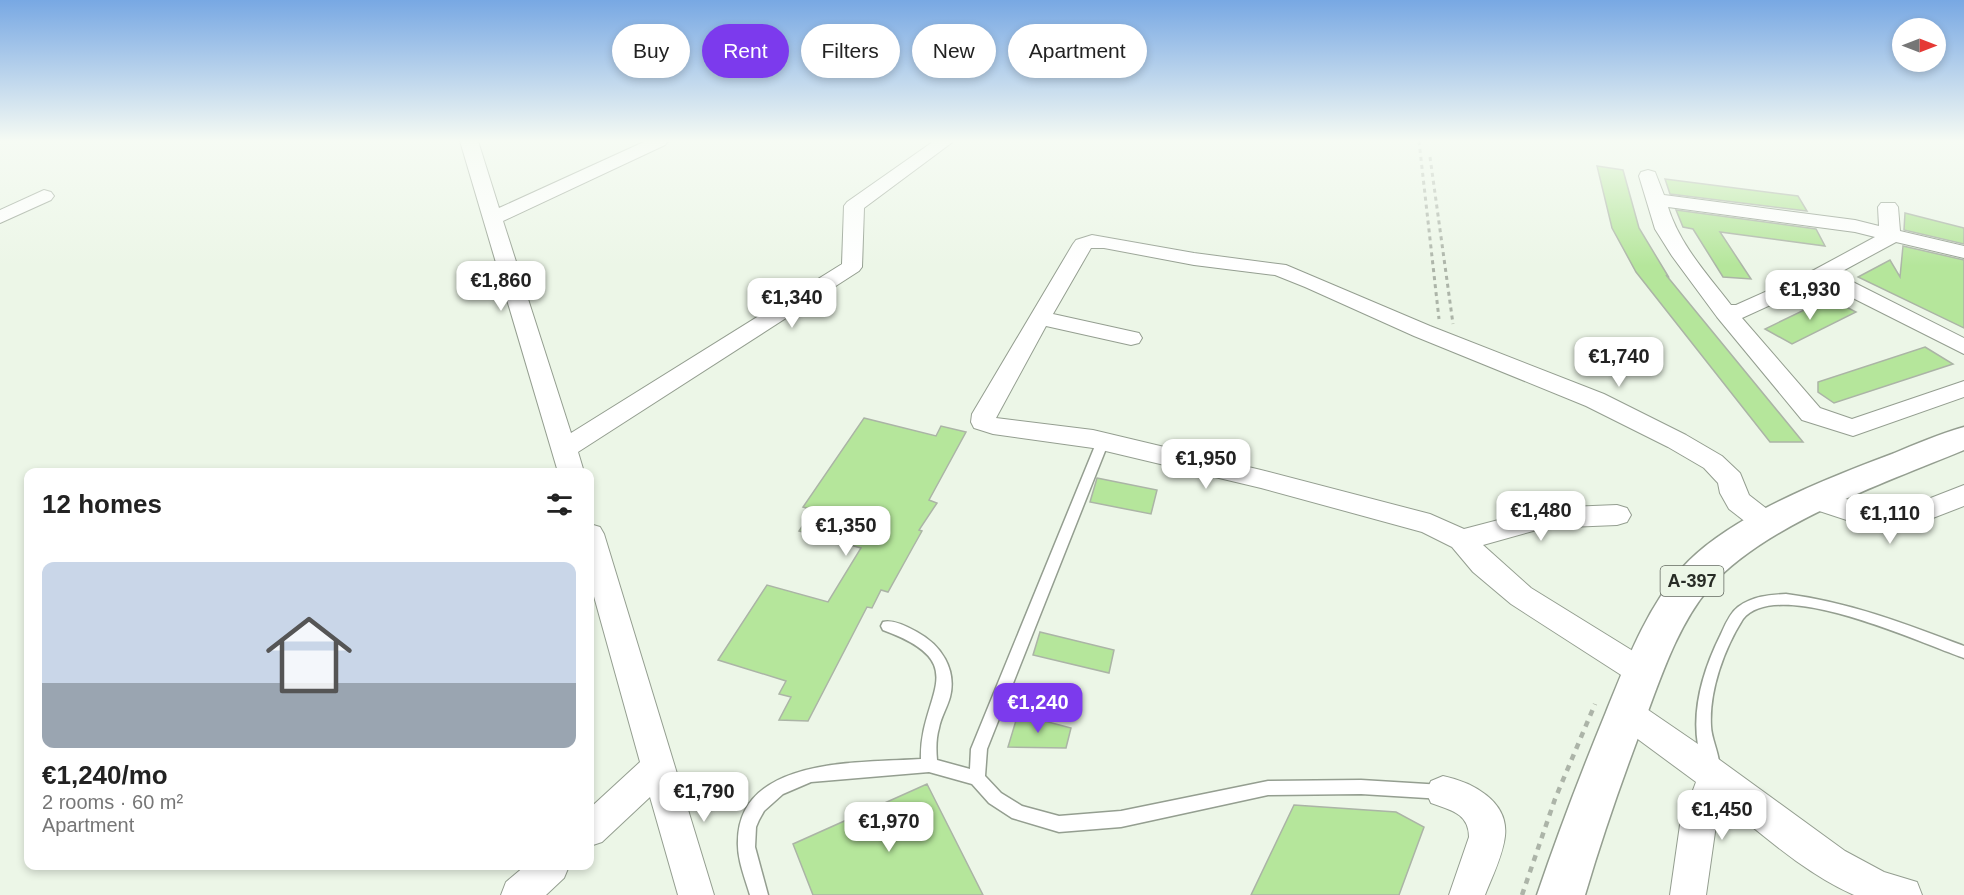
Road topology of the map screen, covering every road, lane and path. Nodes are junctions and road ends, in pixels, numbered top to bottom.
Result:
1 (483, 183) edge
2 (570, 183) edge
3 (887, 183) edge
4 (1424, 183) edge
5 (1433, 183) edge
6 (1650, 183) edge
7 (44, 196) dead end
8 (1655, 200) junction
9 (1888, 207) dead end
10 (0, 217) edge
11 (494, 218) junction
12 (1889, 233) junction
13 (1964, 252) edge
14 (1821, 274) junction
15 (1725, 312) junction
16 (1040, 318) junction
17 (1131, 338) dead end
18 (1448, 340) junction
19 (1964, 347) edge
20 (1964, 389) edge
21 (1964, 438) edge
22 (1103, 441) junction
23 (564, 449) junction
24 (570, 468) edge
25 (1964, 495) edge
26 (1813, 499) junction
27 (1617, 515) dead end
28 (1766, 523) junction
29 (1462, 540) junction
30 (594, 547) edge
31 (888, 626) dead end
32 (1964, 652) edge
33 (1643, 673) junction
34 (1627, 713) junction
35 (929, 765) junction
36 (660, 766) junction
37 (1715, 776) junction
38 (977, 778) junction
39 (1443, 792) joint
40 (594, 826) edge
41 (547, 870) edge
42 (519, 895) edge
43 (696, 895) edge
44 (759, 895) edge
45 (1467, 895) edge
46 (1561, 895) edge
47 (1688, 895) edge
48 (1904, 895) edge

1 - 11 street
2 - 11 street
3 - 23 street
4 - 18 path
5 - 18 path
6 - 8 street
7 - 10 street
8 - 12 street
8 - 15 street
9 - 12 street
11 - 23 street
12 - 13 street
12 - 14 street
14 - 15 street
14 - 19 street
15 - 20 street
16 - 17 street
16 - 18 street
16 - 22 street
18 - 28 street
21 - 26 main road, A-397
22 - 29 street
22 - 38 lane
23 - 24 street
25 - 26 street
26 - 28 main road, A-397
27 - 29 street
28 - 33 main road, A-397
29 - 33 street
30 - 36 street
31 - 35 lane
32 - 37 lane
33 - 34 main road, A-397
34 - 37 street
34 - 46 main road, A-397
35 - 38 lane
35 - 44 lane
36 - 40 street
36 - 43 street
37 - 47 street
37 - 48 street
38 - 39 lane
39 - 45 street
41 - 42 street

